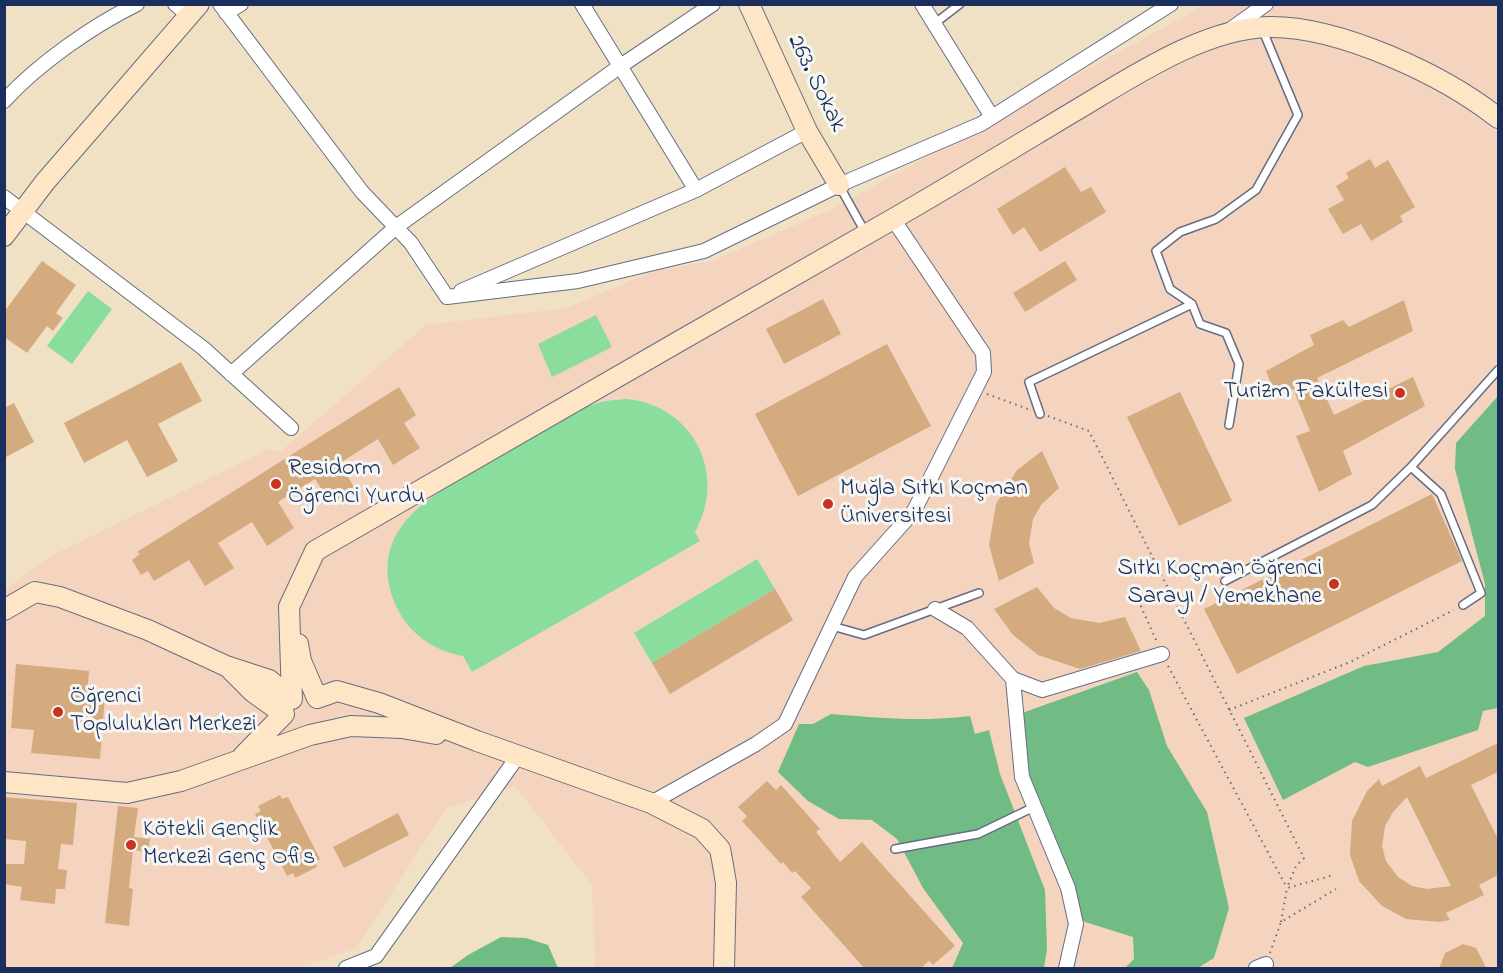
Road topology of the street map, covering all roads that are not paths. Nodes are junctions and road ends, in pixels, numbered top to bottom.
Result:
1 (137, 4) edge
2 (241, 4) edge
3 (582, 4) edge
4 (713, 4) edge
5 (749, 4) edge
6 (922, 4) edge
7 (960, 4) edge
8 (1171, 4) edge
9 (1266, 4) edge
10 (188, 8) edge
11 (223, 9) edge
12 (934, 24) junction
13 (1262, 28) junction
14 (1217, 39) junction
15 (619, 68) junction
16 (4, 101) edge
17 (992, 117) junction
18 (1498, 117) edge
19 (807, 131) junction
20 (839, 184) junction
21 (696, 190) junction
22 (4, 197) edge
23 (23, 211) junction
24 (893, 219) junction
25 (396, 227) junction
26 (866, 234) junction
27 (4, 236) edge
28 (447, 297) junction
29 (1192, 304) junction
30 (1498, 370) edge
31 (231, 374) junction
32 (1040, 414) road end
33 (1229, 425) dead end
34 (291, 428) dead end
35 (1411, 467) junction
36 (1225, 581) dead end
37 (979, 593) dead end
38 (1463, 605) road end
39 (289, 607) junction
40 (935, 609) junction
41 (4, 610) edge
42 (832, 626) junction
43 (1162, 654) road end
44 (1013, 679) junction
45 (317, 698) junction
46 (288, 706) junction
47 (310, 735) junction
48 (477, 741) junction
49 (518, 756) junction
50 (240, 758) junction
51 (4, 782) edge
52 (651, 803) junction
53 (1034, 807) junction
54 (895, 849) dead end
55 (375, 956) junction
56 (346, 969) edge
57 (383, 969) edge
58 (724, 969) edge
59 (1066, 969) edge

1 - 16 street
2 - 11 street
3 - 15 street
4 - 15 street
5 - 19 street, 263. Sokak
6 - 12 street
7 - 12 lane
8 - 17 street
9 - 14 street
10 - 23 street
11 - 25 street
12 - 17 street
13 - 14 street
13 - 18 street
13 - 29 lane
14 - 24 street
15 - 21 street
15 - 25 street
17 - 20 street
19 - 20 street, 263. Sokak
19 - 21 street
20 - 26 lane
20 - 28 street
21 - 28 street
22 - 23 street
23 - 27 street
23 - 31 street
24 - 26 street
24 - 42 street
25 - 28 street
25 - 31 street
26 - 39 street
29 - 32 lane
29 - 33 lane
30 - 35 lane
31 - 34 street
35 - 36 lane
35 - 38 lane
37 - 40 lane
39 - 45 street
39 - 46 street
40 - 42 lane
40 - 44 street
41 - 46 street
42 - 52 street
43 - 44 street
44 - 53 street
45 - 46 street
45 - 47 street
45 - 48 street
46 - 47 street
46 - 50 street
47 - 48 street
47 - 50 street
48 - 49 street
49 - 52 street
49 - 55 street
50 - 51 street
52 - 58 street
53 - 54 lane
53 - 59 street
55 - 56 street
55 - 57 street

